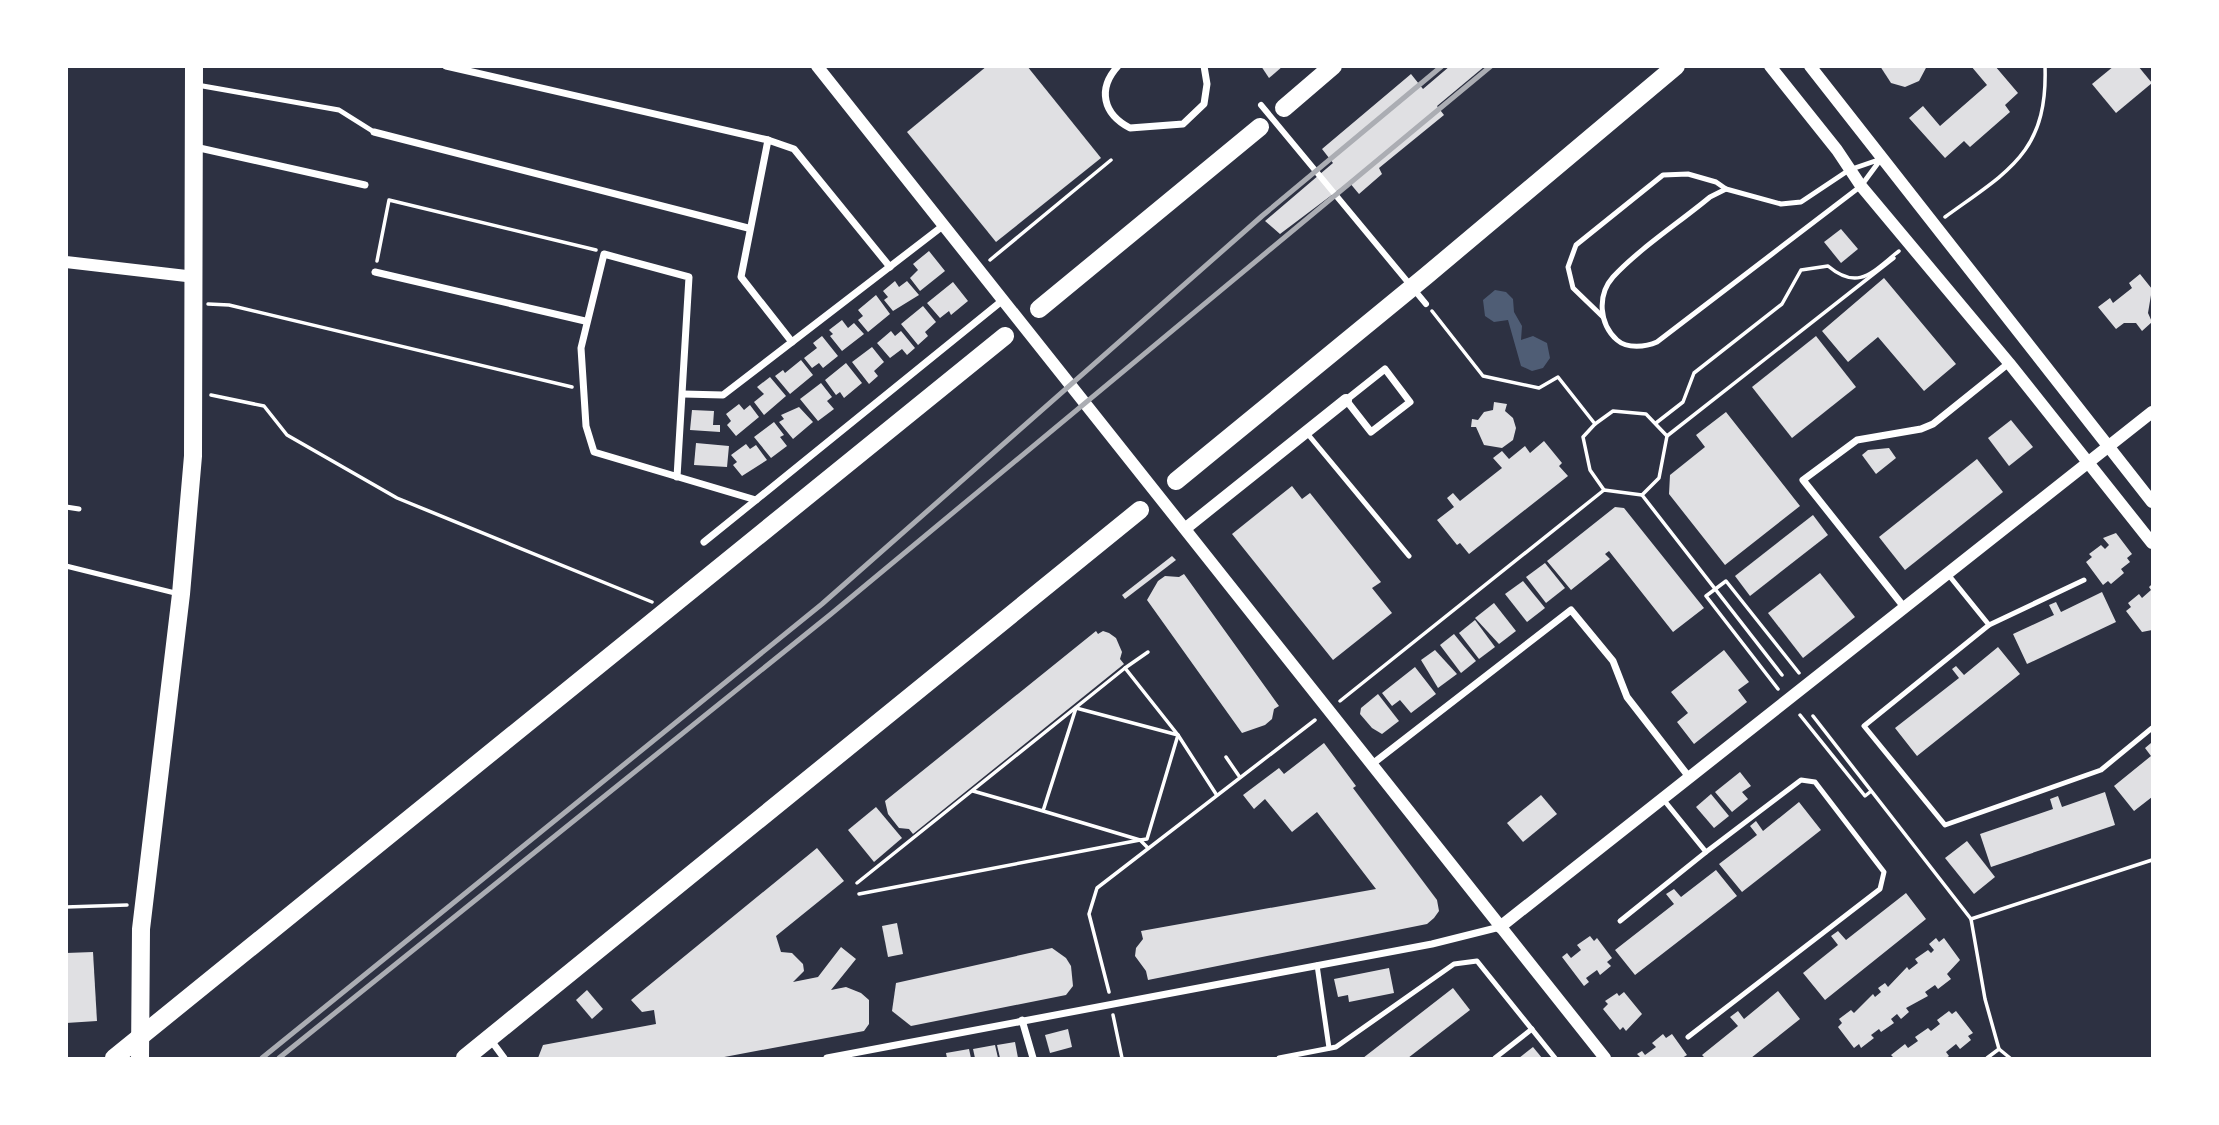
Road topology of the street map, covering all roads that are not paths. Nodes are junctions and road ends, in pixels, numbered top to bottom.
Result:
1 (446, 66) edge
2 (817, 66) edge
3 (1118, 66) edge
4 (1203, 66) edge
5 (1333, 66) edge
6 (1676, 66) edge
7 (1770, 66) edge
8 (1810, 66) edge
9 (194, 76) edge
10 (1261, 105) dead end
11 (1284, 108) dead end
12 (1260, 127) dead end
13 (374, 132) joint
14 (768, 140) junction
15 (195, 147) junction
16 (1881, 159) junction
17 (1849, 170) junction
18 (365, 185) dead end
19 (1861, 186) junction
20 (1726, 189) junction
21 (944, 225) junction
22 (748, 228) junction
23 (66, 262) edge
24 (890, 267) junction
25 (375, 272) road end
26 (195, 277) junction
27 (1003, 300) junction
28 (1426, 304) road end
29 (1040, 309) dead end
30 (1603, 317) junction
31 (585, 321) junction
32 (1005, 337) dead end
33 (792, 342) junction
34 (2009, 363) junction
35 (683, 394) junction
36 (1346, 400) junction
37 (2152, 412) edge
38 (1306, 432) junction
39 (2109, 446) junction
40 (2089, 461) junction
41 (677, 477) junction
42 (1176, 481) dead end
43 (756, 500) junction
44 (2152, 502) edge
45 (66, 507) edge
46 (79, 509) dead end
47 (1140, 510) dead end
48 (1185, 528) junction
49 (704, 542) dead end
50 (2152, 543) edge
51 (1409, 556) dead end
52 (66, 566) edge
53 (1947, 573) junction
54 (2084, 580) dead end
55 (181, 594) junction
56 (1904, 607) junction
57 (1989, 625) junction
58 (2152, 727) edge
59 (1371, 765) junction
60 (1689, 777) junction
61 (1662, 799) junction
62 (1706, 852) junction
63 (1620, 920) dead end
64 (1500, 927) junction
65 (1317, 965) junction
66 (1022, 1020) junction
67 (1532, 1029) junction
68 (1688, 1037) dead end
69 (139, 1038) junction
70 (489, 1038) junction
71 (1329, 1048) junction
72 (114, 1059) edge
73 (140, 1059) edge
74 (465, 1059) edge
75 (504, 1059) edge
76 (827, 1059) edge
77 (1033, 1059) edge
78 (1279, 1059) edge
79 (1495, 1059) edge
80 (1555, 1059) edge
81 (1605, 1059) edge

1 - 14 street
2 - 21 street
3 - 4 street
5 - 11 main road
6 - 42 main road
7 - 17 street
8 - 16 street
9 - 13 lane
9 - 15 main road
10 - 28 street
12 - 29 main road
13 - 22 street
14 - 22 street
14 - 24 street
15 - 18 street
15 - 26 main road
16 - 17 lane
16 - 19 lane
16 - 39 street
17 - 19 street
17 - 20 lane
19 - 30 lane
19 - 34 street
20 - 30 lane
20 - 30 lane
21 - 24 street
21 - 27 street
22 - 33 street
23 - 26 street
24 - 33 street
25 - 31 street
26 - 55 main road
27 - 43 street
27 - 48 street
31 - 35 street
31 - 41 street
32 - 69 main road
33 - 35 street
34 - 40 street
34 - 56 street
35 - 41 street
36 - 36 street
36 - 38 street
37 - 39 street
38 - 48 street
38 - 51 lane
39 - 40 street
39 - 44 street
40 - 50 street
40 - 53 street
41 - 43 street
43 - 49 street
45 - 46 lane
47 - 70 main road
48 - 59 street
52 - 55 lane
53 - 56 street
53 - 57 lane
54 - 57 lane
55 - 69 main road
56 - 60 street
57 - 58 lane
59 - 60 street
59 - 64 street
60 - 61 street
61 - 62 lane
61 - 64 street
62 - 63 lane
62 - 68 lane
64 - 65 street
64 - 81 street
65 - 66 street
65 - 71 lane
66 - 76 street
66 - 77 street
67 - 71 lane
67 - 79 lane
67 - 80 lane
69 - 72 main road
69 - 73 main road
70 - 74 main road
70 - 75 street
71 - 78 lane

